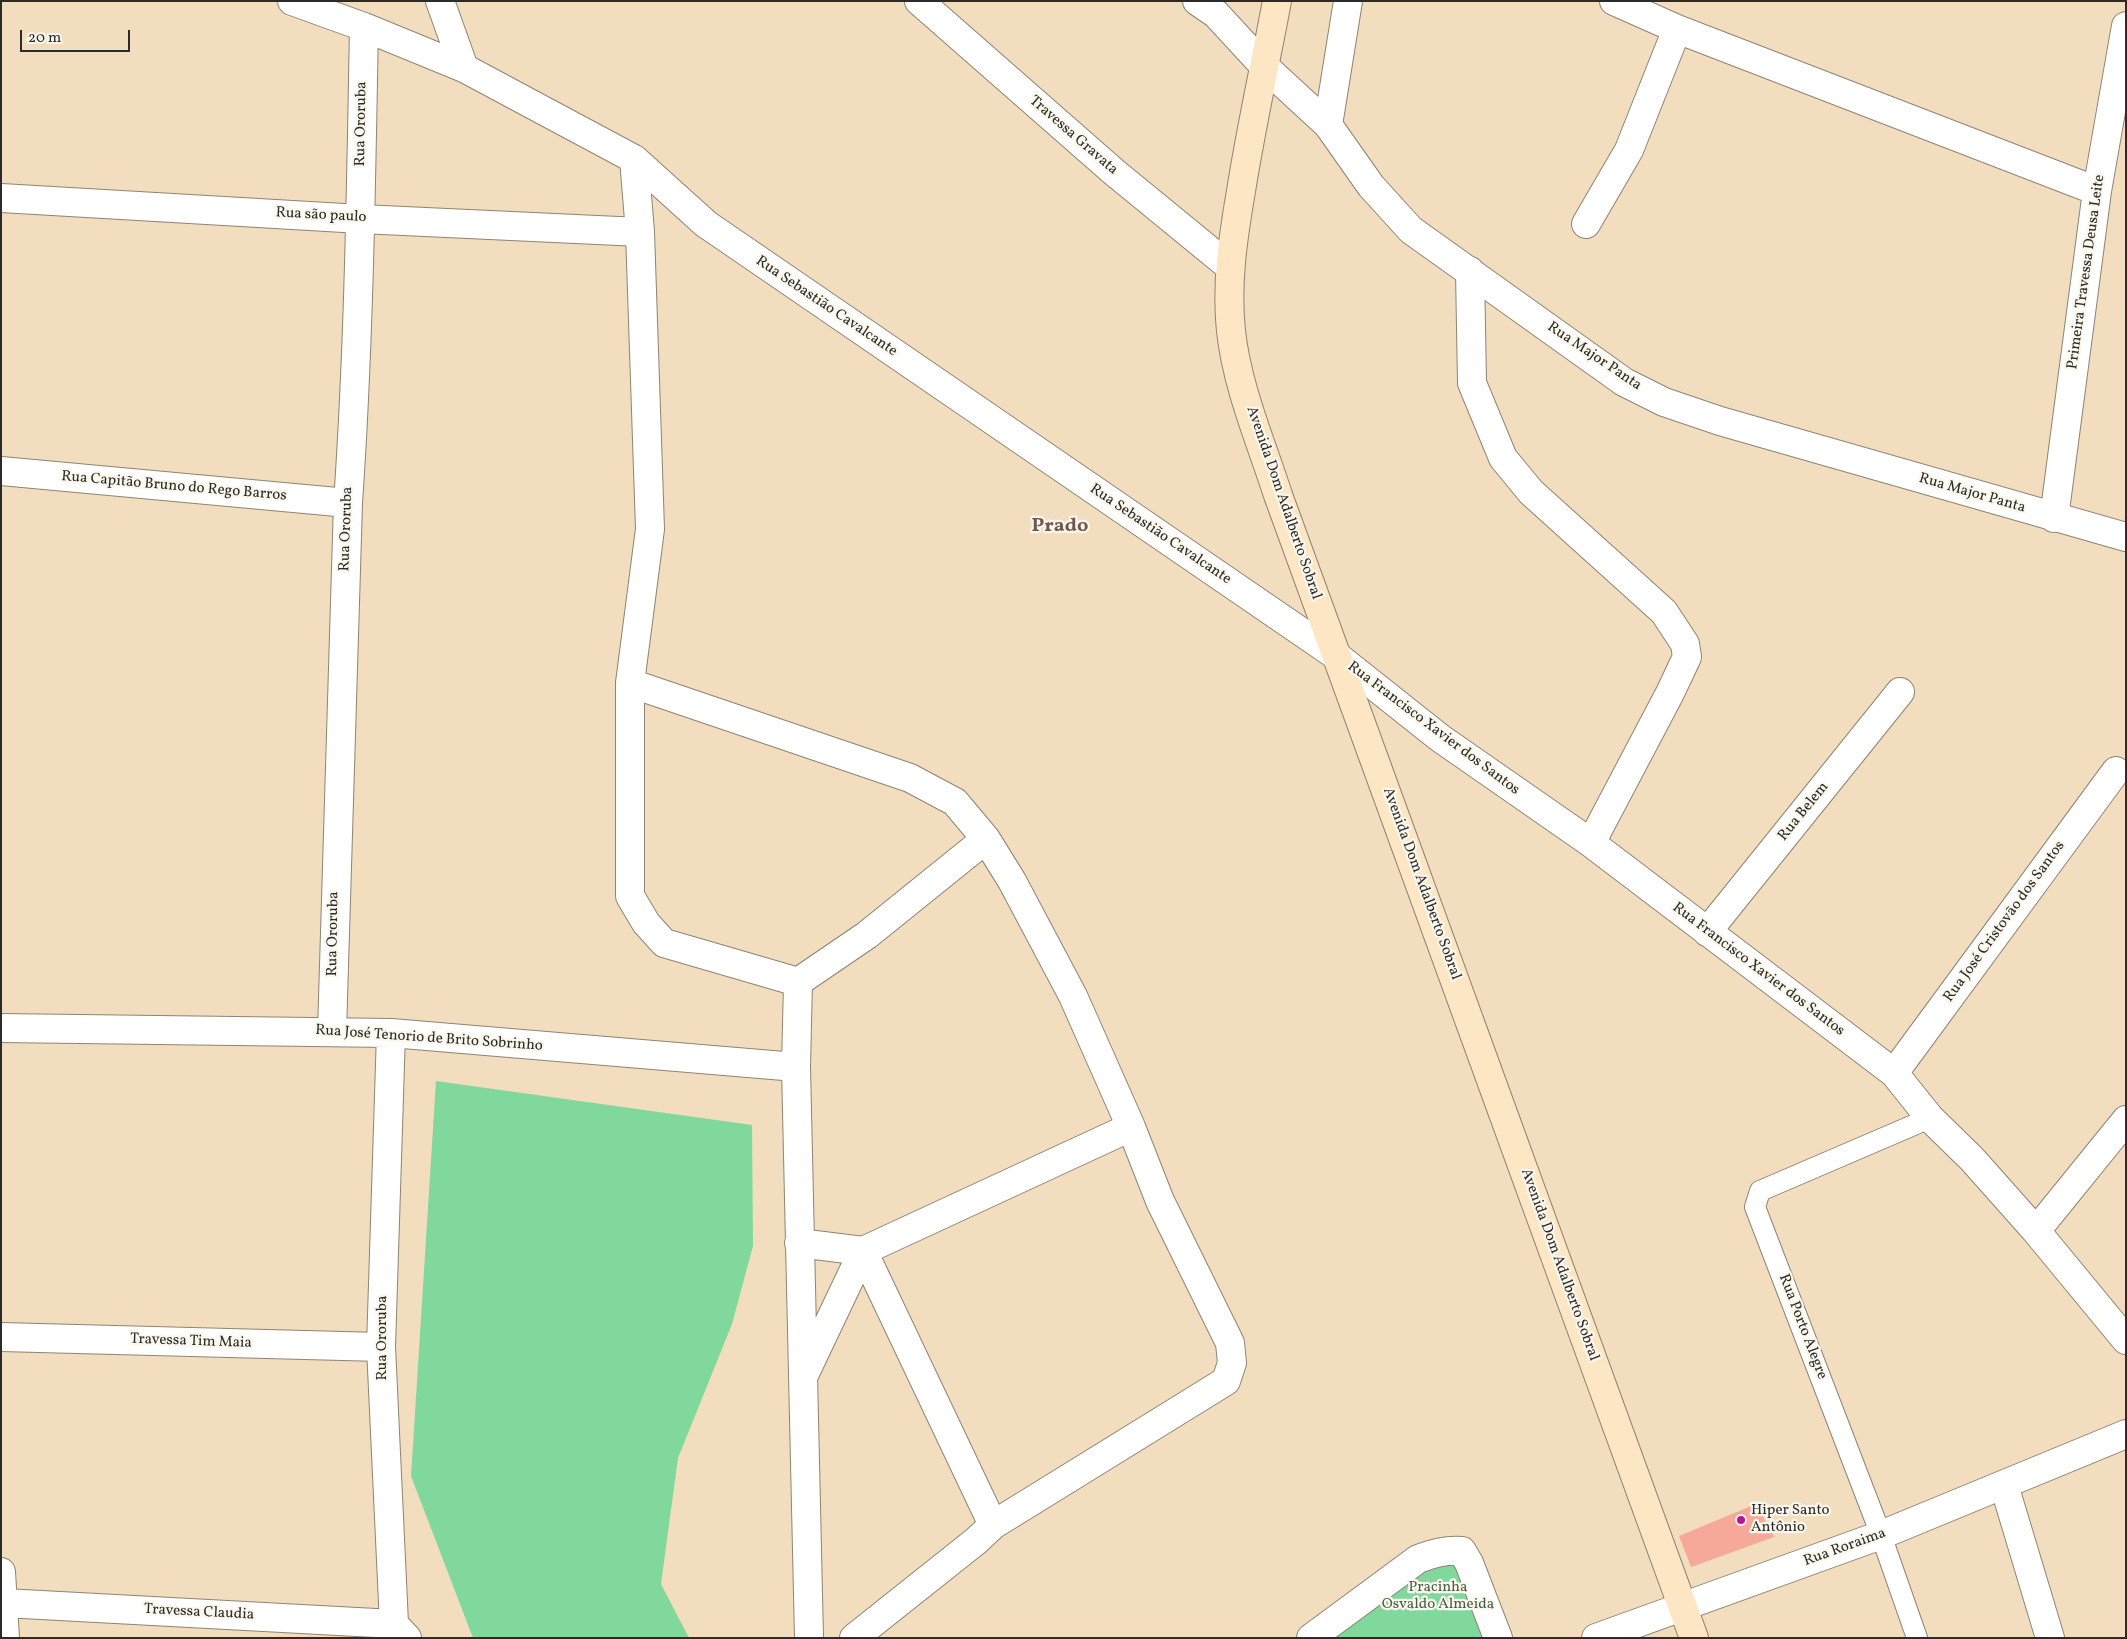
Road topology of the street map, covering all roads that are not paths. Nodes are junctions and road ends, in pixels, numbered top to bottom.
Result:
1 (292, 1) edge
2 (440, 1) edge
3 (919, 1) edge
4 (1277, 1) edge
5 (1348, 1) edge
6 (1614, 1) edge
7 (1210, 5) edge
8 (2126, 26) edge
9 (364, 27) junction
10 (1677, 29) junction
11 (1264, 66) junction
12 (464, 68) junction
13 (1328, 125) junction
14 (634, 159) junction
15 (2097, 191) junction
16 (1, 198) edge
17 (361, 219) junction
18 (1586, 224) dead end
19 (640, 232) junction
20 (1231, 259) junction
21 (1470, 271) junction
22 (1, 471) edge
23 (348, 503) junction
24 (2054, 518) junction
25 (2126, 537) edge
26 (1338, 657) junction
27 (630, 684) junction
28 (1900, 692) dead end
29 (2116, 771) dead end
30 (986, 839) junction
31 (1591, 843) junction
32 (1707, 932) junction
33 (798, 982) junction
34 (1, 1028) edge
35 (332, 1032) junction
36 (391, 1033) junction
37 (796, 1067) junction
38 (1894, 1073) junction
39 (1930, 1118) junction
40 (2126, 1120) edge
41 (1130, 1128) junction
42 (2036, 1230) junction
43 (800, 1243) junction
44 (863, 1251) junction
45 (1, 1337) edge
46 (2126, 1340) edge
47 (381, 1347) junction
48 (803, 1377) junction
49 (2126, 1434) edge
50 (2004, 1485) junction
51 (993, 1525) junction
52 (1881, 1535) junction
53 (1, 1572) edge
54 (4, 1603) junction
55 (1684, 1606) junction
56 (400, 1631) edge
57 (5, 1638) edge
58 (809, 1638) edge
59 (854, 1638) edge
60 (1312, 1638) edge
61 (1498, 1638) edge
62 (1596, 1638) edge
63 (1694, 1638) edge
64 (1917, 1638) edge
65 (2050, 1638) edge

1 - 9 street, Rua Sebastião Cavalcante
2 - 12 street
3 - 20 street, Travessa Gravata
4 - 11 main road, Avenida Dom Adalberto Sobral
5 - 13 street
6 - 10 street
7 - 11 street, Rua Major Panta
8 - 15 street, Primeira Travessa Deusa Leite
9 - 12 street, Rua Sebastião Cavalcante
9 - 17 street, Rua Ororuba
10 - 15 street
10 - 18 street
11 - 13 street, Rua Major Panta
11 - 20 main road, Avenida Dom Adalberto Sobral
12 - 14 street, Rua Sebastião Cavalcante
13 - 21 street, Rua Major Panta
14 - 19 street
14 - 26 street, Rua Sebastião Cavalcante
15 - 24 street, Primeira Travessa Deusa Leite
16 - 17 street, Rua são paulo
17 - 19 street, Rua são paulo
17 - 23 street, Rua Ororuba
19 - 27 street
20 - 26 main road, Avenida Dom Adalberto Sobral
21 - 24 street, Rua Major Panta
21 - 31 street
22 - 23 street, Rua Capitão Bruno do Rego Barros
23 - 35 street, Rua Ororuba
24 - 25 street, Rua Major Panta
26 - 31 street, Rua Francisco Xavier dos Santos
26 - 55 main road, Avenida Dom Adalberto Sobral
27 - 30 street
27 - 33 street
28 - 32 street, Rua Belem
29 - 38 street, Rua José Cristovão dos Santos
30 - 33 street
30 - 41 street
31 - 32 street, Rua Francisco Xavier dos Santos
32 - 38 street, Rua Francisco Xavier dos Santos
33 - 37 street
34 - 35 street, Rua José Tenorio de Brito Sobrinho
35 - 36 street, Rua José Tenorio de Brito Sobrinho
36 - 37 street, Rua José Tenorio de Brito Sobrinho
36 - 47 street, Rua Ororuba
37 - 43 street
38 - 39 street, Rua Francisco Xavier dos Santos
39 - 42 street, Rua Francisco Xavier dos Santos
39 - 52 lane, Rua Porto Alegre
40 - 42 street
41 - 44 street
41 - 51 street
42 - 46 street, Rua Francisco Xavier dos Santos
43 - 44 street
43 - 48 street
44 - 48 street
44 - 51 street
45 - 47 street, Travessa Tim Maia
47 - 56 street, Rua Ororuba
48 - 58 street
49 - 50 street, Rua Roraima
50 - 52 street, Rua Roraima
50 - 65 street
51 - 59 street
52 - 55 street, Rua Roraima
52 - 64 lane, Rua Porto Alegre
53 - 54 street
54 - 56 street, Travessa Claudia
54 - 57 street
55 - 62 street, Rua Roraima
55 - 63 main road, Avenida Dom Adalberto Sobral
60 - 61 street

